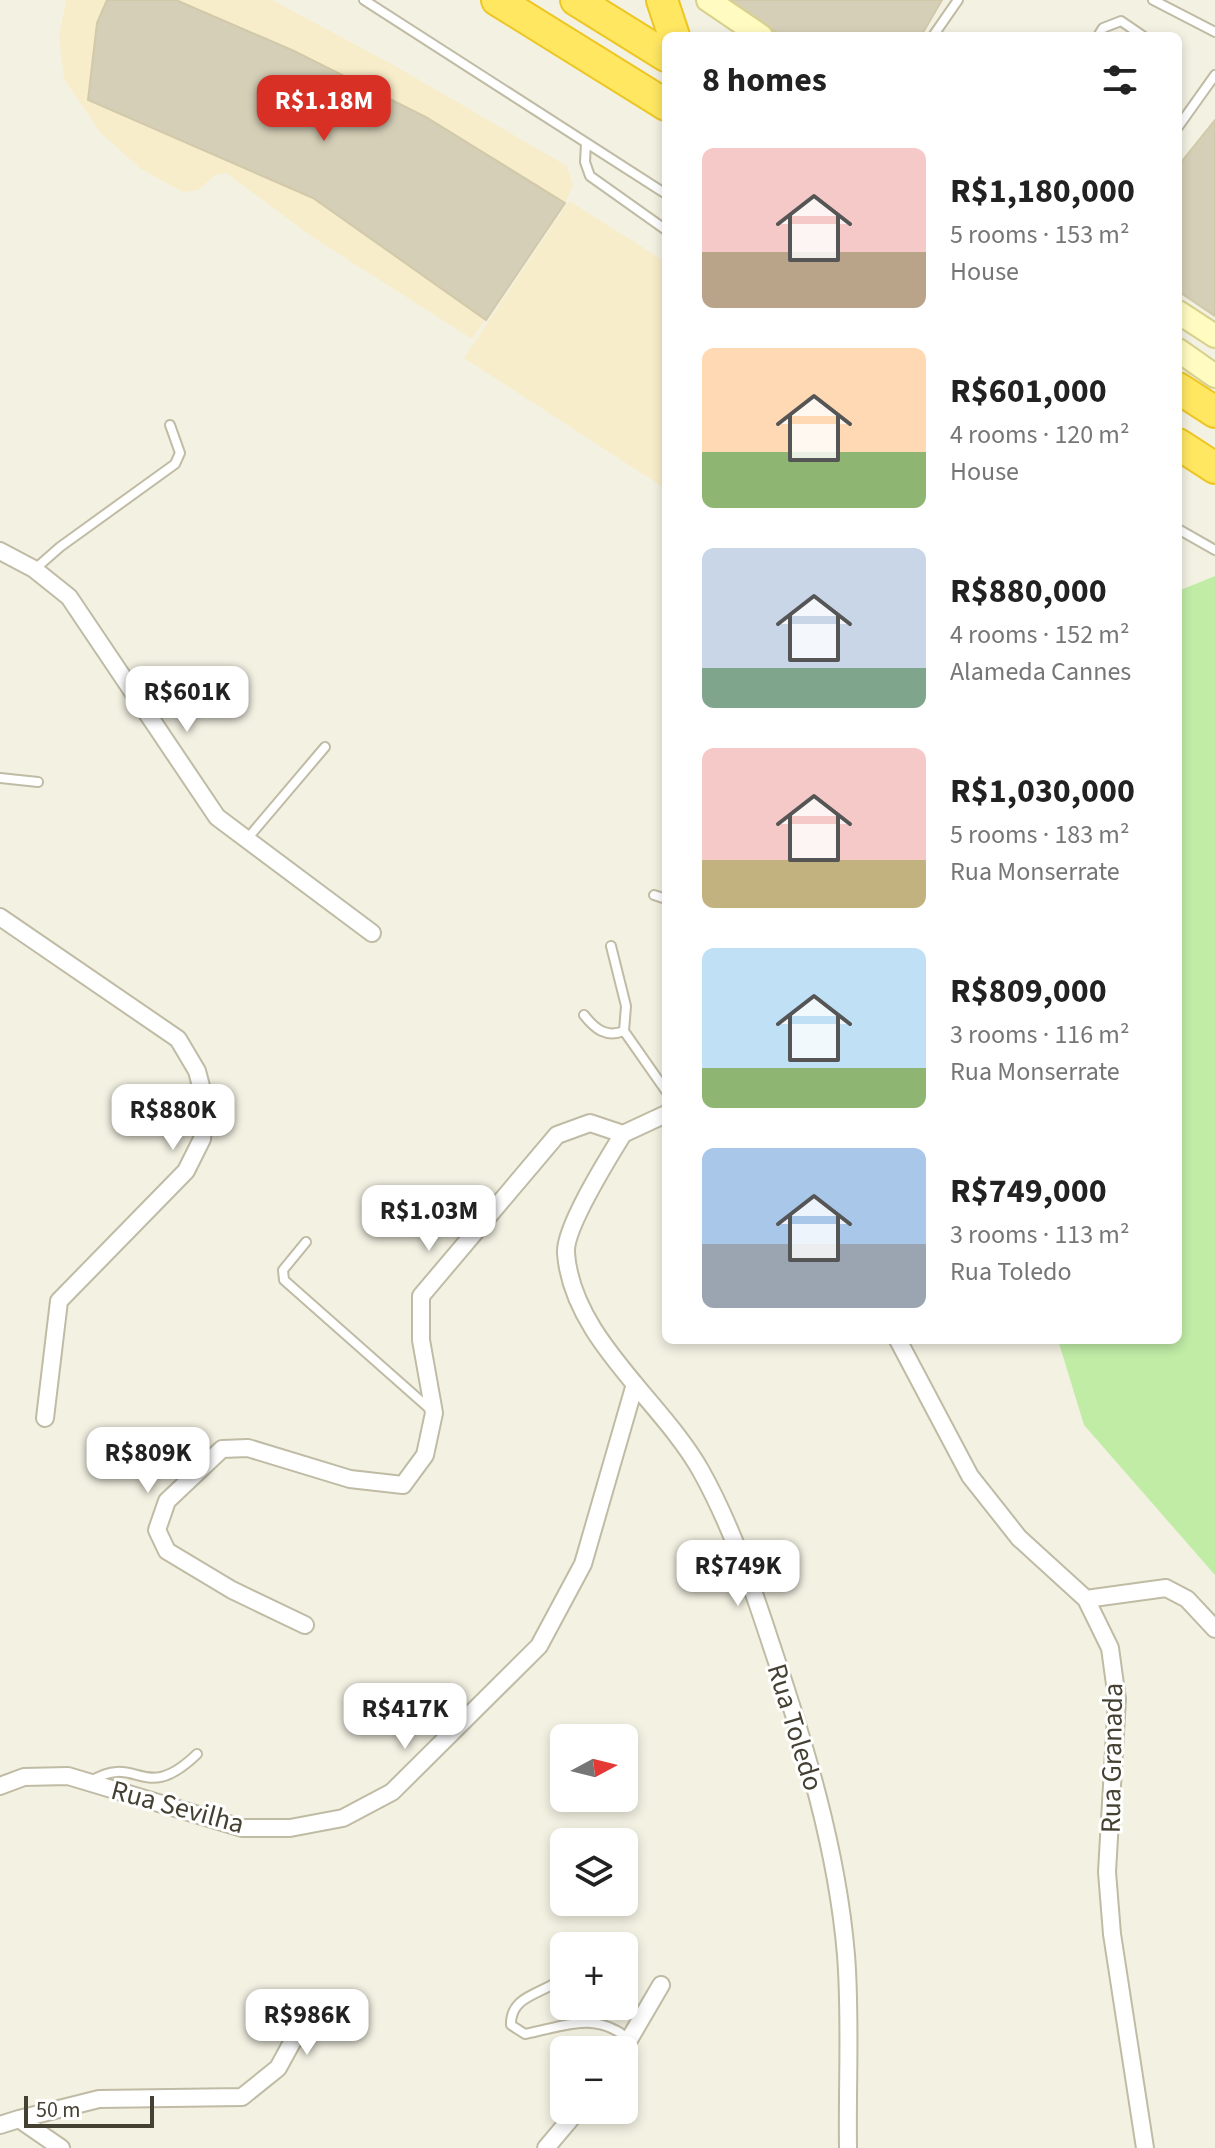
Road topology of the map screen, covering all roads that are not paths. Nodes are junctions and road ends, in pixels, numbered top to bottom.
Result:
1 (364, 0) edge
2 (497, 0) edge
3 (576, 0) edge
4 (662, 0) edge
5 (708, 0) edge
6 (958, 0) edge
7 (1153, 0) edge
8 (673, 32) edge
9 (755, 32) edge
10 (936, 32) edge
11 (1100, 32) edge
12 (1137, 32) edge
13 (1215, 32) edge
14 (662, 54) edge
15 (1215, 75) edge
16 (662, 103) edge
17 (1182, 121) edge
18 (586, 143) junction
19 (662, 191) edge
20 (662, 227) edge
21 (1182, 315) edge
22 (1215, 336) edge
23 (1182, 353) edge
24 (1215, 376) edge
25 (1182, 391) edge
26 (1215, 412) edge
27 (170, 425) dead end
28 (1182, 447) edge
29 (1215, 468) edge
30 (1182, 531) edge
31 (1215, 550) edge
32 (0, 551) edge
33 (34, 569) junction
34 (325, 747) dead end
35 (0, 778) edge
36 (38, 782) dead end
37 (247, 839) junction
38 (654, 895) dead end
39 (662, 898) edge
40 (0, 917) edge
41 (372, 933) dead end
42 (611, 946) dead end
43 (584, 1015) dead end
44 (624, 1031) junction
45 (662, 1085) edge
46 (662, 1116) edge
47 (623, 1134) junction
48 (306, 1242) dead end
49 (900, 1344) edge
50 (635, 1384) junction
51 (434, 1413) junction
52 (45, 1418) dead end
53 (1086, 1599) junction
54 (305, 1625) dead end
55 (1215, 1629) edge
56 (197, 1754) dead end
57 (90, 1782) junction
58 (0, 1786) edge
59 (661, 1985) dead end
60 (550, 1988) edge
61 (301, 2026) dead end
62 (620, 2036) edge
63 (631, 2036) edge
64 (19, 2119) junction
65 (566, 2124) edge
66 (0, 2125) edge
67 (61, 2148) edge
68 (546, 2148) edge
69 (848, 2148) edge
70 (1145, 2148) edge

1 - 18 lane
2 - 16 highway
3 - 14 highway
4 - 8 highway
5 - 9 street
6 - 10 lane
7 - 13 lane
11 - 12 lane
15 - 17 lane
18 - 19 lane
18 - 20 lane
21 - 22 street
23 - 24 street
25 - 26 highway
27 - 33 lane
28 - 29 highway
30 - 31 lane
32 - 33 street
33 - 37 street
34 - 37 lane
35 - 36 lane
37 - 41 street
38 - 39 lane
40 - 52 street
42 - 44 lane
43 - 44 lane
44 - 45 lane
46 - 47 street
47 - 50 street, Rua Toledo
47 - 51 street
48 - 51 lane
49 - 53 street, Rua Granada
50 - 57 street, Rua Sevilha
50 - 69 street, Rua Toledo
51 - 54 street
53 - 55 street
53 - 70 street, Rua Granada
56 - 57 lane
57 - 58 street, Rua Sevilha
59 - 63 street
60 - 62 lane
61 - 64 street
64 - 66 street
64 - 67 street
65 - 68 street

